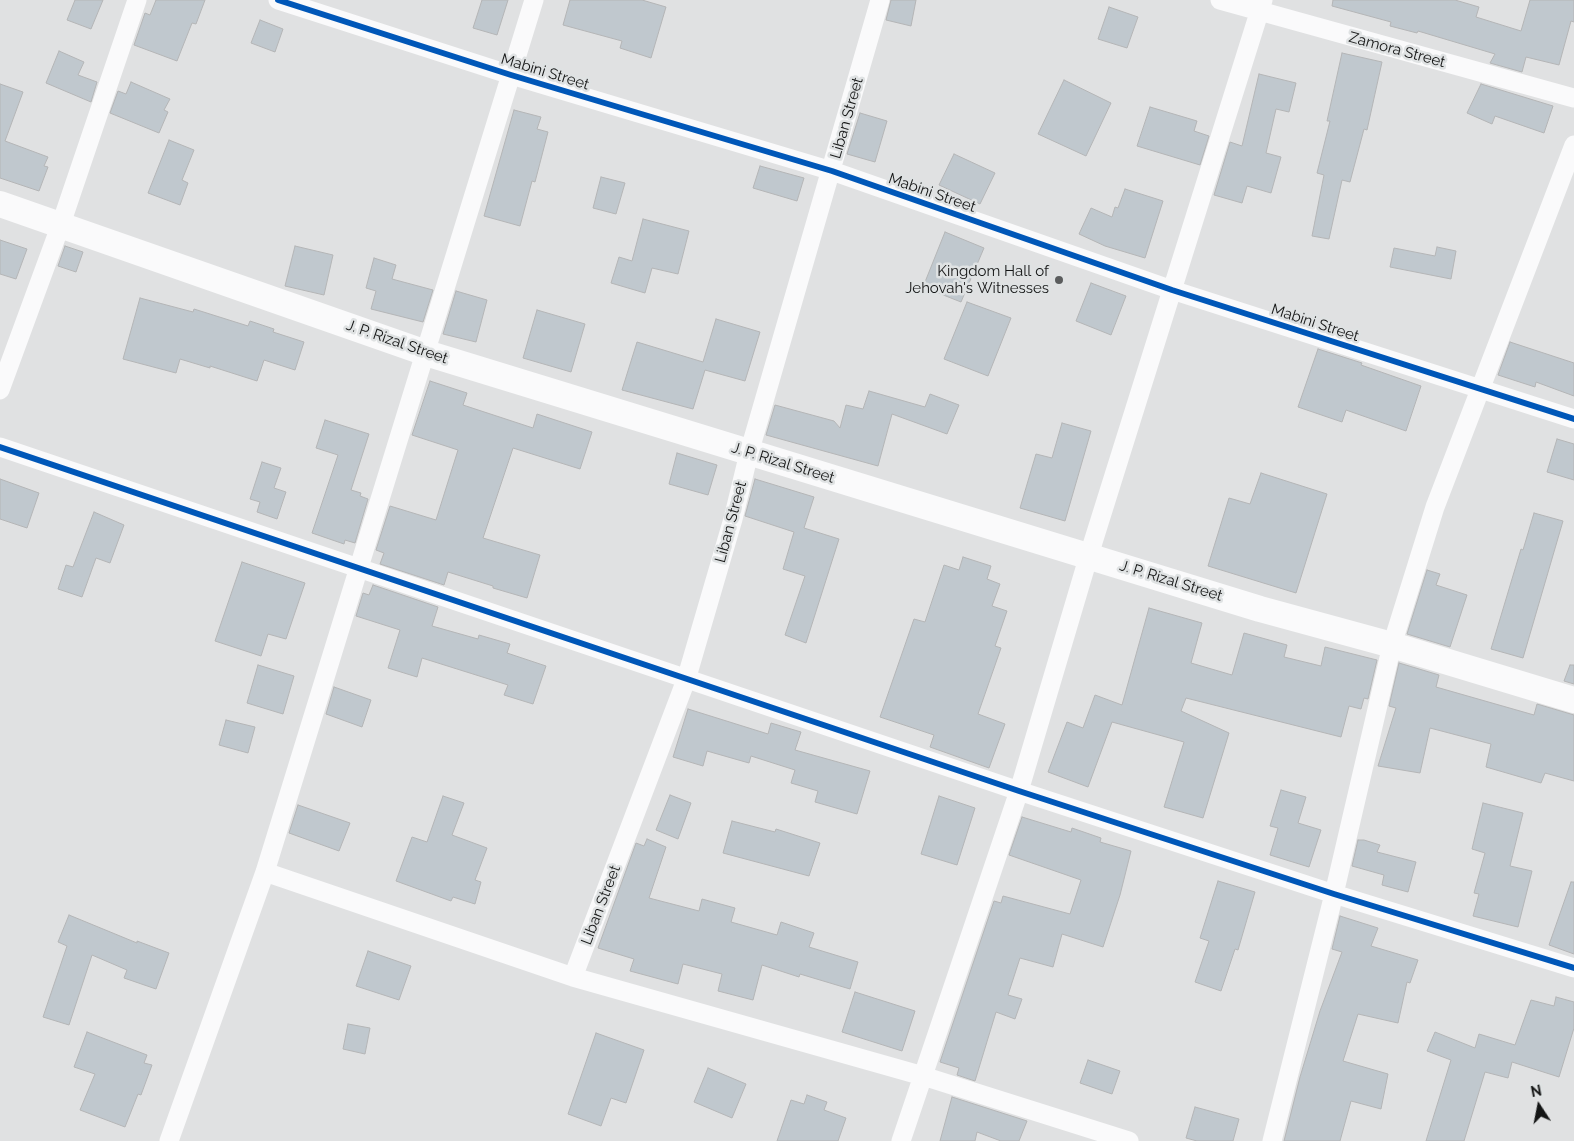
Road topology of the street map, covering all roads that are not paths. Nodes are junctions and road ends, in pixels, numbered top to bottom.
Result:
1 (137, 0) edge
2 (278, 0) edge
3 (534, 0) edge
4 (880, 0) edge
5 (1220, 0) edge
6 (1261, 6) edge
7 (511, 75) junction
8 (1574, 98) edge
9 (1574, 144) edge
10 (832, 171) junction
11 (0, 204) edge
12 (61, 224) junction
13 (1172, 290) junction
14 (426, 353) junction
15 (1482, 389) junction
16 (0, 390) edge
17 (1574, 419) edge
18 (0, 447) edge
19 (749, 453) junction
20 (1088, 555) junction
21 (360, 568) junction
22 (1392, 645) junction
23 (686, 680) junction
24 (1574, 700) edge
25 (1019, 791) junction
26 (265, 872) junction
27 (1334, 894) junction
28 (1574, 968) edge
29 (573, 977) junction
30 (923, 1076) junction
31 (169, 1141) edge
32 (901, 1141) edge
33 (1130, 1141) edge
34 (1272, 1141) edge

1 - 12 street
2 - 7 street, Mabini Street
3 - 7 street
4 - 10 street, Liban Street
5 - 6 street, Zamora Street
6 - 8 street, Zamora Street
6 - 13 street
7 - 10 street, Mabini Street
7 - 14 street
9 - 15 street
10 - 13 street, Mabini Street
10 - 19 street, Liban Street
11 - 12 main road, J. P. Rizal Street
12 - 14 main road, J. P. Rizal Street
12 - 16 street
13 - 15 street, Mabini Street
13 - 20 street
14 - 19 main road, J. P. Rizal Street
14 - 21 street
15 - 17 street, Mabini Street
15 - 22 street
18 - 21 street
19 - 20 main road, J. P. Rizal Street
19 - 23 street, Liban Street
20 - 22 main road, J. P. Rizal Street
20 - 25 street
21 - 23 street
21 - 26 street
22 - 24 main road, J. P. Rizal Street
22 - 27 street
23 - 25 street
23 - 29 street, Liban Street
25 - 27 street
25 - 30 street
26 - 29 street
26 - 31 street
27 - 28 street
27 - 34 street
29 - 30 street
30 - 32 street
30 - 33 street

